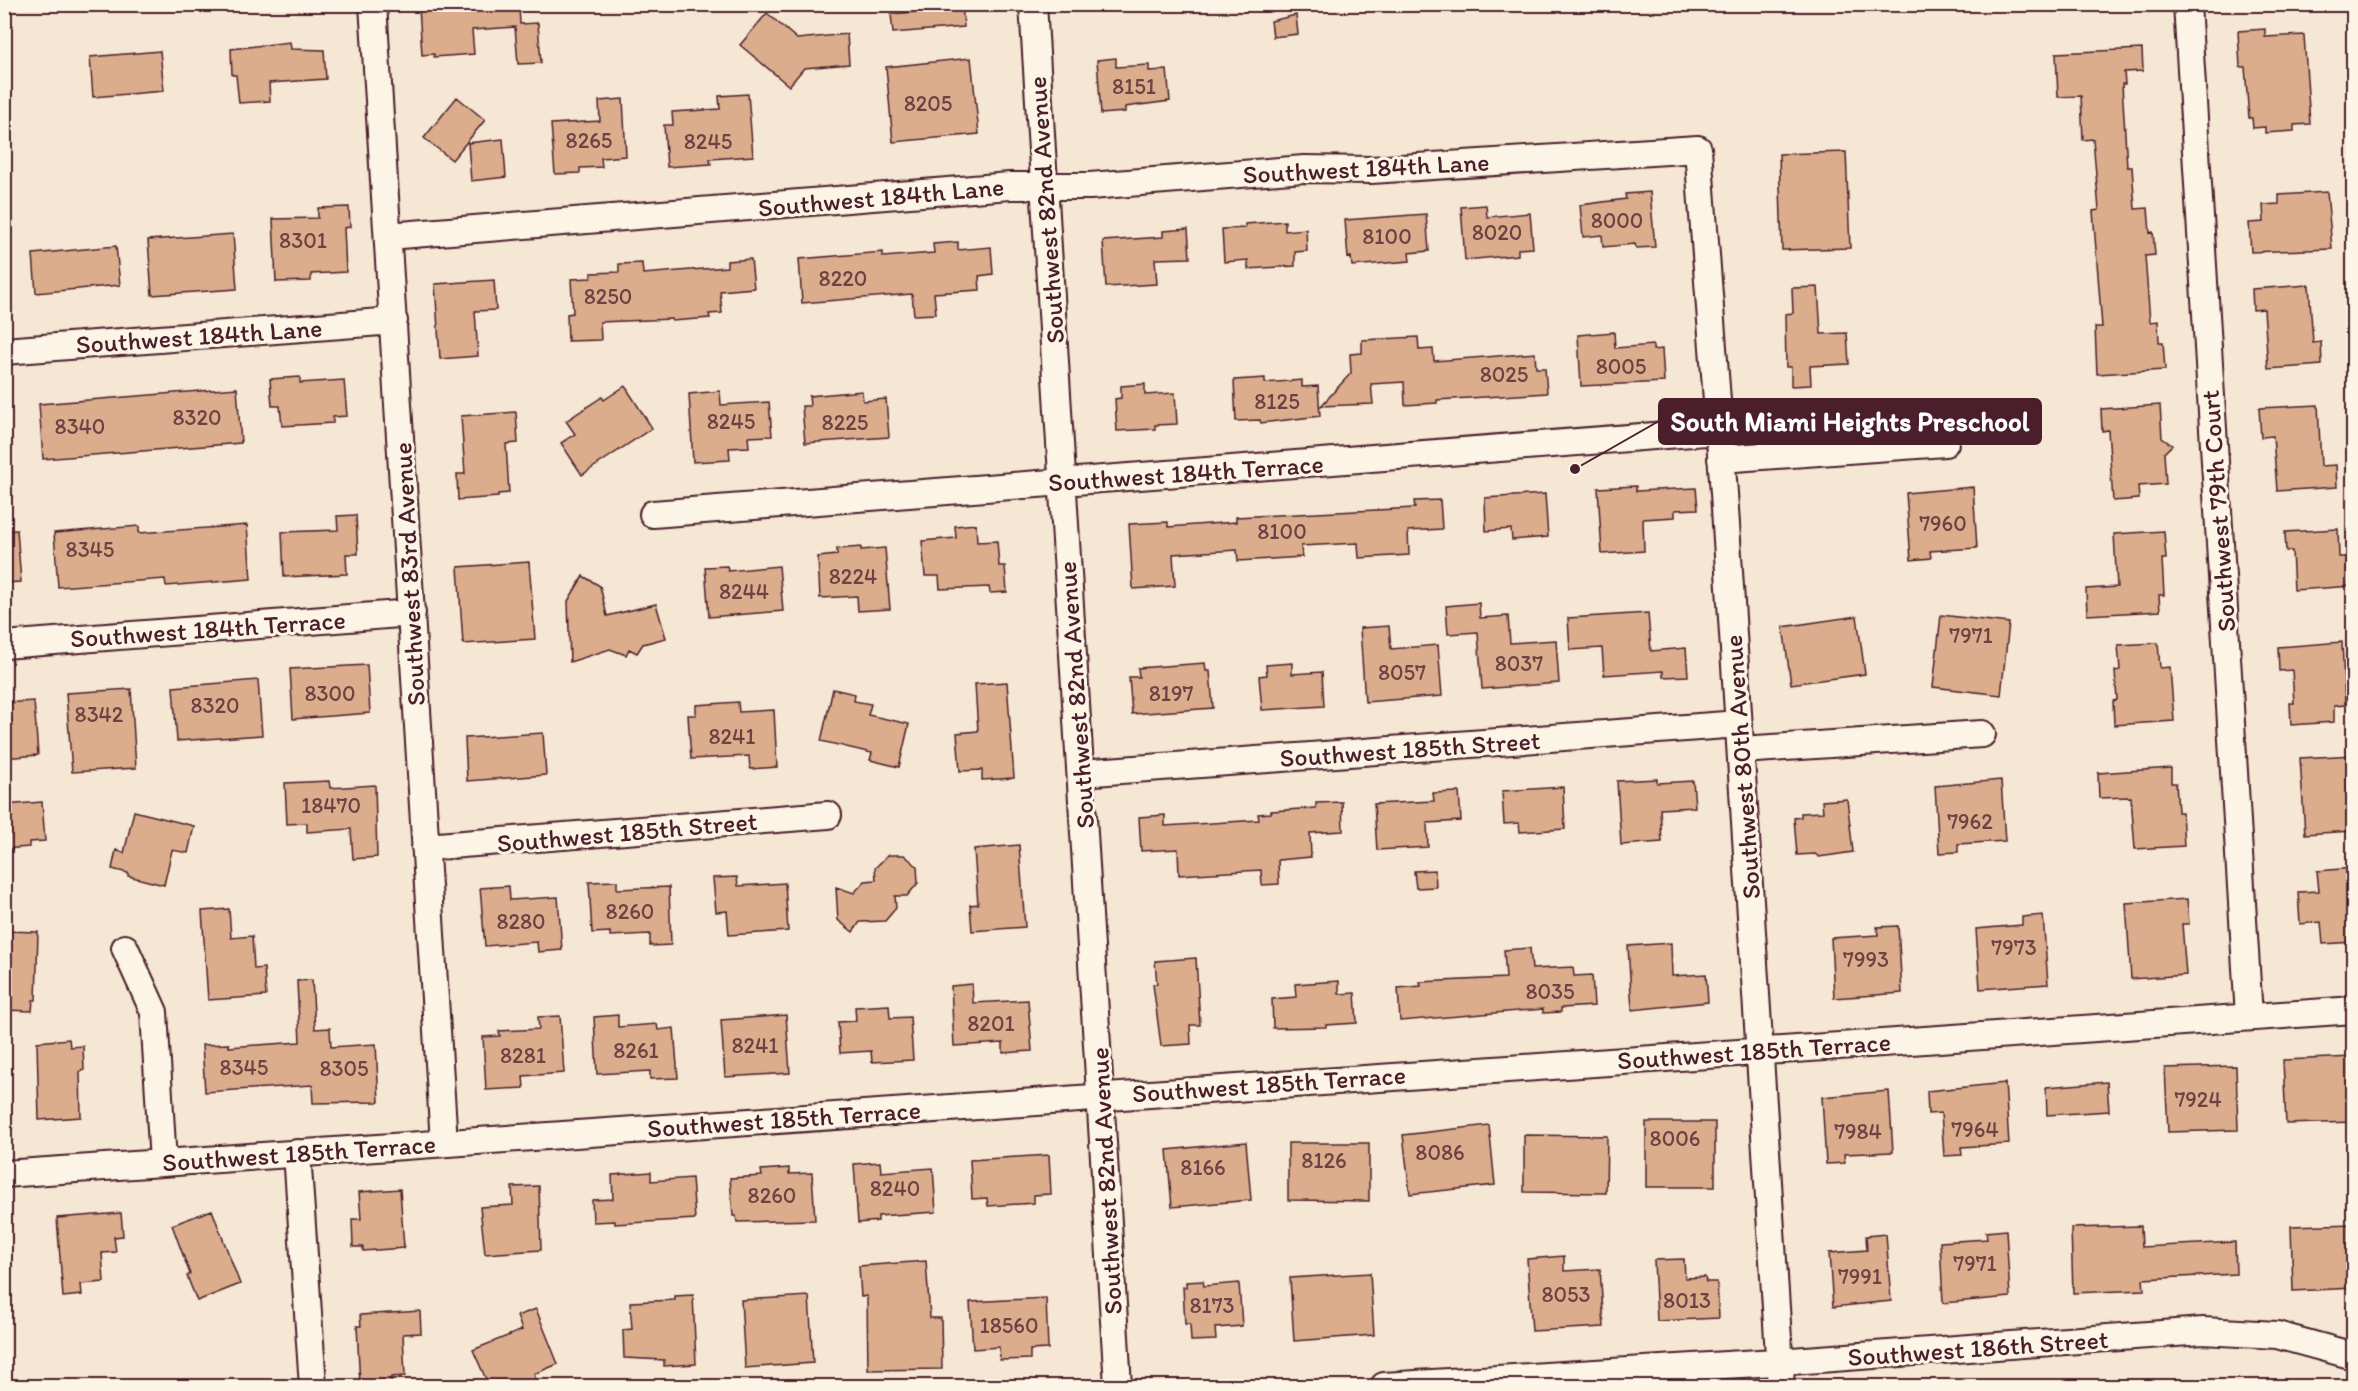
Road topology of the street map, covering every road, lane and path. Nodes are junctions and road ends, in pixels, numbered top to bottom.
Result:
1 (373, 4) edge
2 (1033, 4) edge
3 (2187, 4) edge
4 (1698, 148) joint
5 (1045, 186) junction
6 (388, 236) junction
7 (394, 321) junction
8 (4, 351) edge
9 (1718, 431) junction
10 (1946, 443) dead end
11 (1721, 459) junction
12 (1063, 482) junction
13 (653, 514) dead end
14 (412, 613) junction
15 (4, 645) edge
16 (1739, 724) junction
17 (1982, 734) dead end
18 (1741, 750) junction
19 (1081, 773) junction
20 (828, 814) dead end
21 (424, 848) junction
22 (125, 948) dead end
23 (2354, 1010) edge
24 (2249, 1017) junction
25 (1759, 1051) junction
26 (1101, 1096) junction
27 (444, 1143) junction
28 (297, 1153) junction
29 (163, 1163) junction
30 (4, 1174) edge
31 (2354, 1356) edge
32 (1779, 1361) junction
33 (313, 1386) edge
34 (1118, 1386) edge
35 (1383, 1386) edge
36 (1781, 1386) edge

1 - 6 street, Southwest 83rd Avenue
2 - 5 street, Southwest 82nd Avenue
3 - 24 street, Southwest 79th Court
4 - 5 street, Southwest 184th Lane
4 - 9 street, Southwest 80th Avenue
5 - 6 street, Southwest 184th Lane
5 - 12 street, Southwest 82nd Avenue
6 - 7 street, Southwest 83rd Avenue
7 - 8 street, Southwest 184th Lane
7 - 14 street, Southwest 83rd Avenue
9 - 11 street, Southwest 80th Avenue
9 - 12 street, Southwest 184th Terrace
10 - 11 street
11 - 16 street, Southwest 80th Avenue
12 - 13 street, Southwest 184th Terrace
12 - 19 street, Southwest 82nd Avenue
14 - 15 street, Southwest 184th Terrace
14 - 21 street, Southwest 83rd Avenue
16 - 18 street, Southwest 80th Avenue
16 - 19 street, Southwest 185th Street
17 - 18 street
18 - 25 street, Southwest 80th Avenue
19 - 26 street, Southwest 82nd Avenue
20 - 21 street, Southwest 185th Street
21 - 27 street, Southwest 83rd Avenue
22 - 29 street
23 - 24 street, Southwest 185th Terrace
24 - 25 street, Southwest 185th Terrace
25 - 26 street, Southwest 185th Terrace
25 - 32 street, Southwest 80th Avenue
26 - 27 street, Southwest 185th Terrace
26 - 34 street, Southwest 82nd Avenue
27 - 28 street, Southwest 185th Terrace
28 - 29 street, Southwest 185th Terrace
28 - 33 street
29 - 30 street, Southwest 185th Terrace
31 - 32 street, Southwest 186th Street
32 - 35 street, Southwest 186th Street
32 - 36 street, Southwest 80th Avenue

